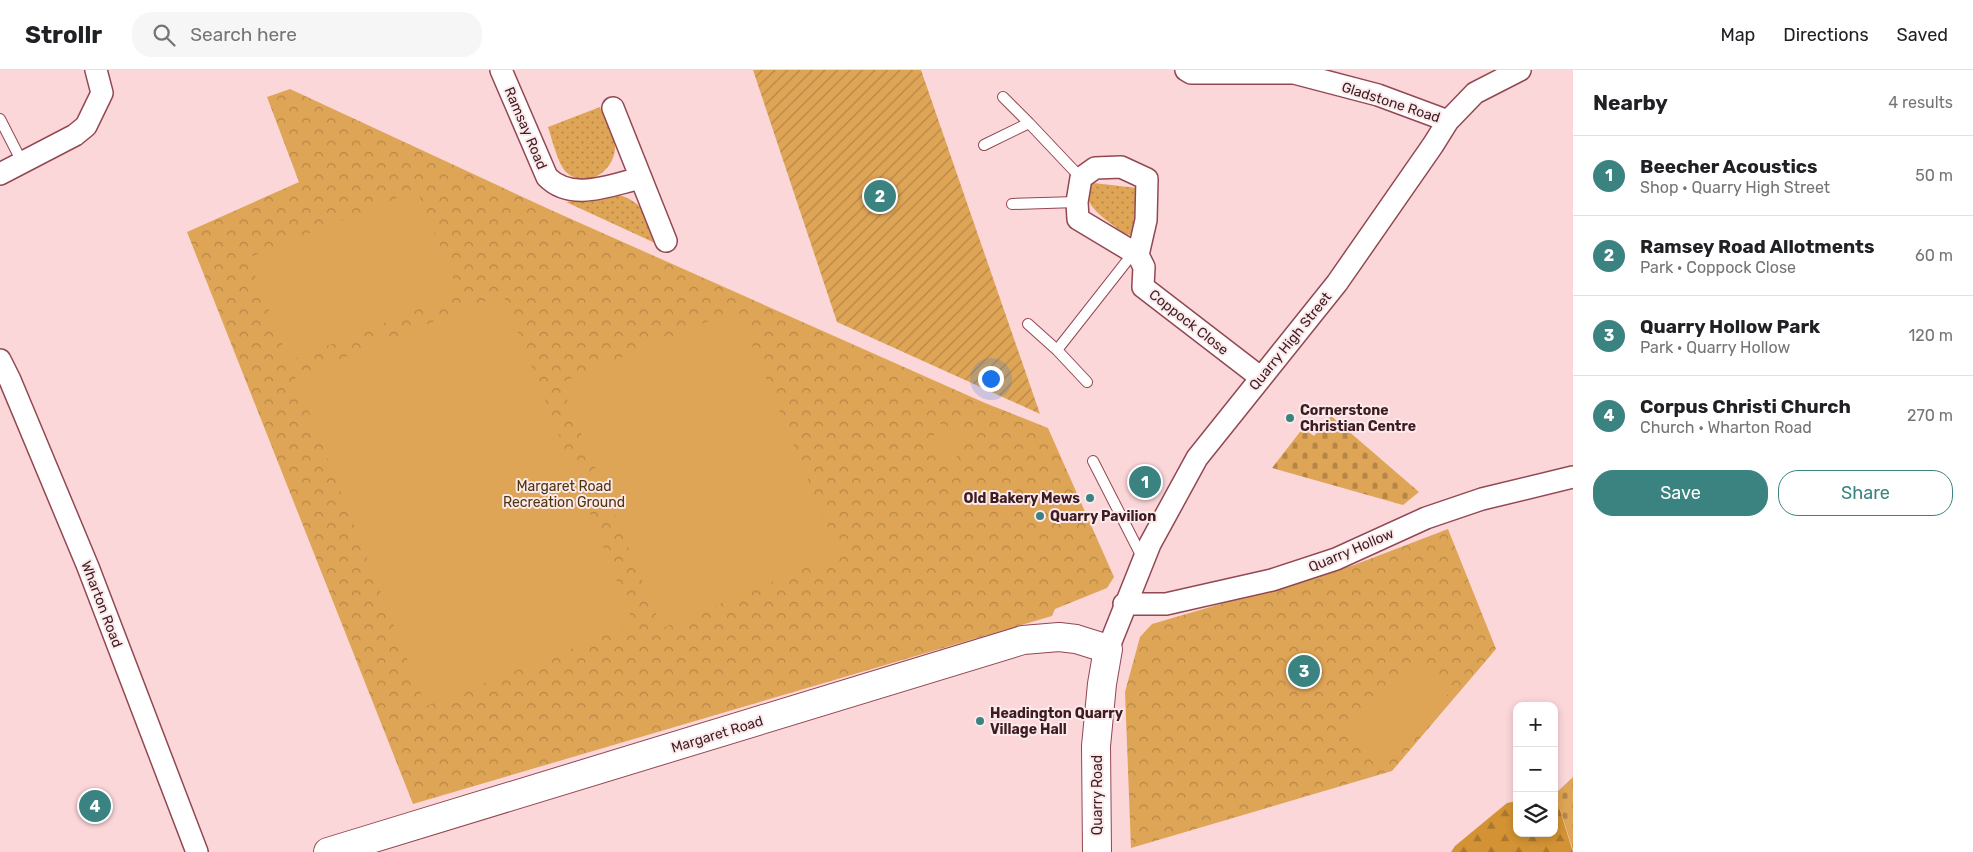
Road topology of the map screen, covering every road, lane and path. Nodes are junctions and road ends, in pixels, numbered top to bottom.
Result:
1 (96, 70) edge
2 (502, 70) edge
3 (1186, 70) edge
4 (1520, 70) edge
5 (1003, 97) dead end
6 (613, 108) dead end
7 (0, 119) edge
8 (1448, 121) junction
9 (1028, 123) junction
10 (984, 145) dead end
11 (22, 162) junction
12 (0, 174) edge
13 (641, 178) junction
14 (1080, 178) junction
15 (1077, 202) junction
16 (1012, 204) dead end
17 (666, 241) dead end
18 (1136, 254) junction
19 (1028, 324) dead end
20 (1057, 350) junction
21 (0, 360) edge
22 (1260, 378) junction
23 (1087, 382) dead end
24 (1093, 461) dead end
25 (1573, 477) edge
26 (1144, 560) junction
27 (1124, 604) junction
28 (1108, 649) junction
29 (197, 852) edge
30 (328, 852) edge
31 (1097, 852) edge

1 - 11 street
2 - 13 street, Ramsay Road
3 - 8 street, Gladstone Road
4 - 8 street, Quarry High Street
5 - 9 lane
6 - 13 street
7 - 11 lane
8 - 22 street, Quarry High Street
9 - 10 lane
9 - 14 lane
11 - 12 street
13 - 17 street
14 - 15 street
14 - 18 street, Coppock Close
15 - 16 lane
15 - 18 street
18 - 20 lane
18 - 22 street, Coppock Close
19 - 20 lane
20 - 23 lane
21 - 29 street, Wharton Road
22 - 26 street, Quarry High Street
24 - 26 lane
25 - 27 street, Quarry Hollow
26 - 27 street, Quarry High Street
27 - 28 street, Quarry High Street
28 - 30 street, Margaret Road
28 - 31 street, Quarry Road

